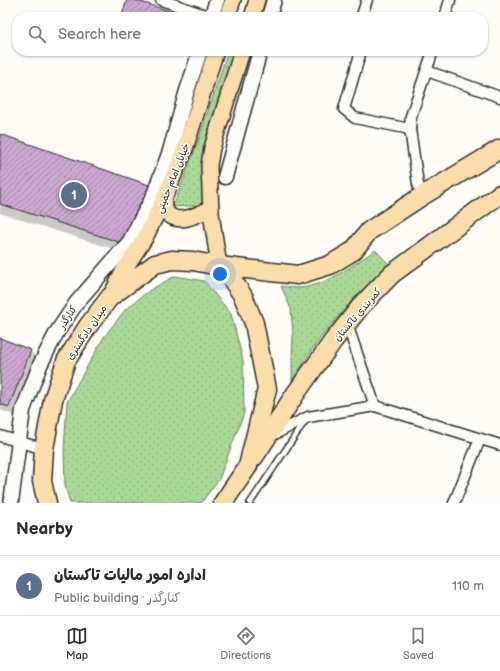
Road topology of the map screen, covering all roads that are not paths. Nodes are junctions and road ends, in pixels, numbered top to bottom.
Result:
1 (161, 0) edge
2 (217, 0) edge
3 (233, 0) edge
4 (367, 0) edge
5 (450, 0) edge
6 (255, 8) edge
7 (271, 9) edge
8 (196, 12) edge
9 (213, 12) edge
10 (229, 12) edge
11 (363, 12) edge
12 (446, 12) edge
13 (198, 56) edge
14 (214, 56) edge
15 (240, 56) edge
16 (259, 56) edge
17 (360, 56) edge
18 (432, 56) edge
19 (427, 71) junction
20 (500, 95) edge
21 (410, 129) junction
22 (500, 149) edge
23 (225, 177) dead end
24 (500, 194) edge
25 (422, 196) junction
26 (163, 201) junction
27 (211, 208) junction
28 (219, 266) junction
29 (110, 297) junction
30 (347, 324) junction
31 (375, 406) junction
32 (308, 417) junction
33 (0, 436) edge
34 (268, 438) junction
35 (480, 439) junction
36 (19, 442) junction
37 (500, 445) edge
38 (44, 449) junction
39 (248, 466) junction
40 (42, 481) junction
41 (11, 503) edge
42 (38, 503) edge
43 (47, 503) edge
44 (223, 503) edge
45 (250, 503) edge
46 (454, 503) edge

1 - 8 street
2 - 9 street
3 - 10 main road
4 - 11 street
5 - 12 street
6 - 7 street
13 - 36 street, کنارگذر
14 - 26 main road, خیابان امام خمینی
15 - 27 main road
16 - 23 street
17 - 21 street
18 - 19 street
19 - 20 street
19 - 21 street
21 - 25 street
22 - 25 highway
24 - 30 highway, کمربندی تاکستان
25 - 28 highway
26 - 27 main road
26 - 29 main road, خیابان امام خمینی
27 - 28 main road
28 - 29 highway, میدان دادگستری
28 - 39 highway
29 - 38 highway, میدان دادگستری
30 - 31 street
30 - 34 highway, کمربندی تاکستان
31 - 32 street
31 - 35 street
32 - 34 street
32 - 45 lane
33 - 36 street
34 - 39 highway, کمربندی تاکستان
35 - 37 street
35 - 46 street
36 - 38 street
36 - 41 street, کنارگذر
38 - 40 highway, میدان دادگستری
39 - 44 highway
40 - 42 highway
40 - 43 highway, میدان دادگستری

